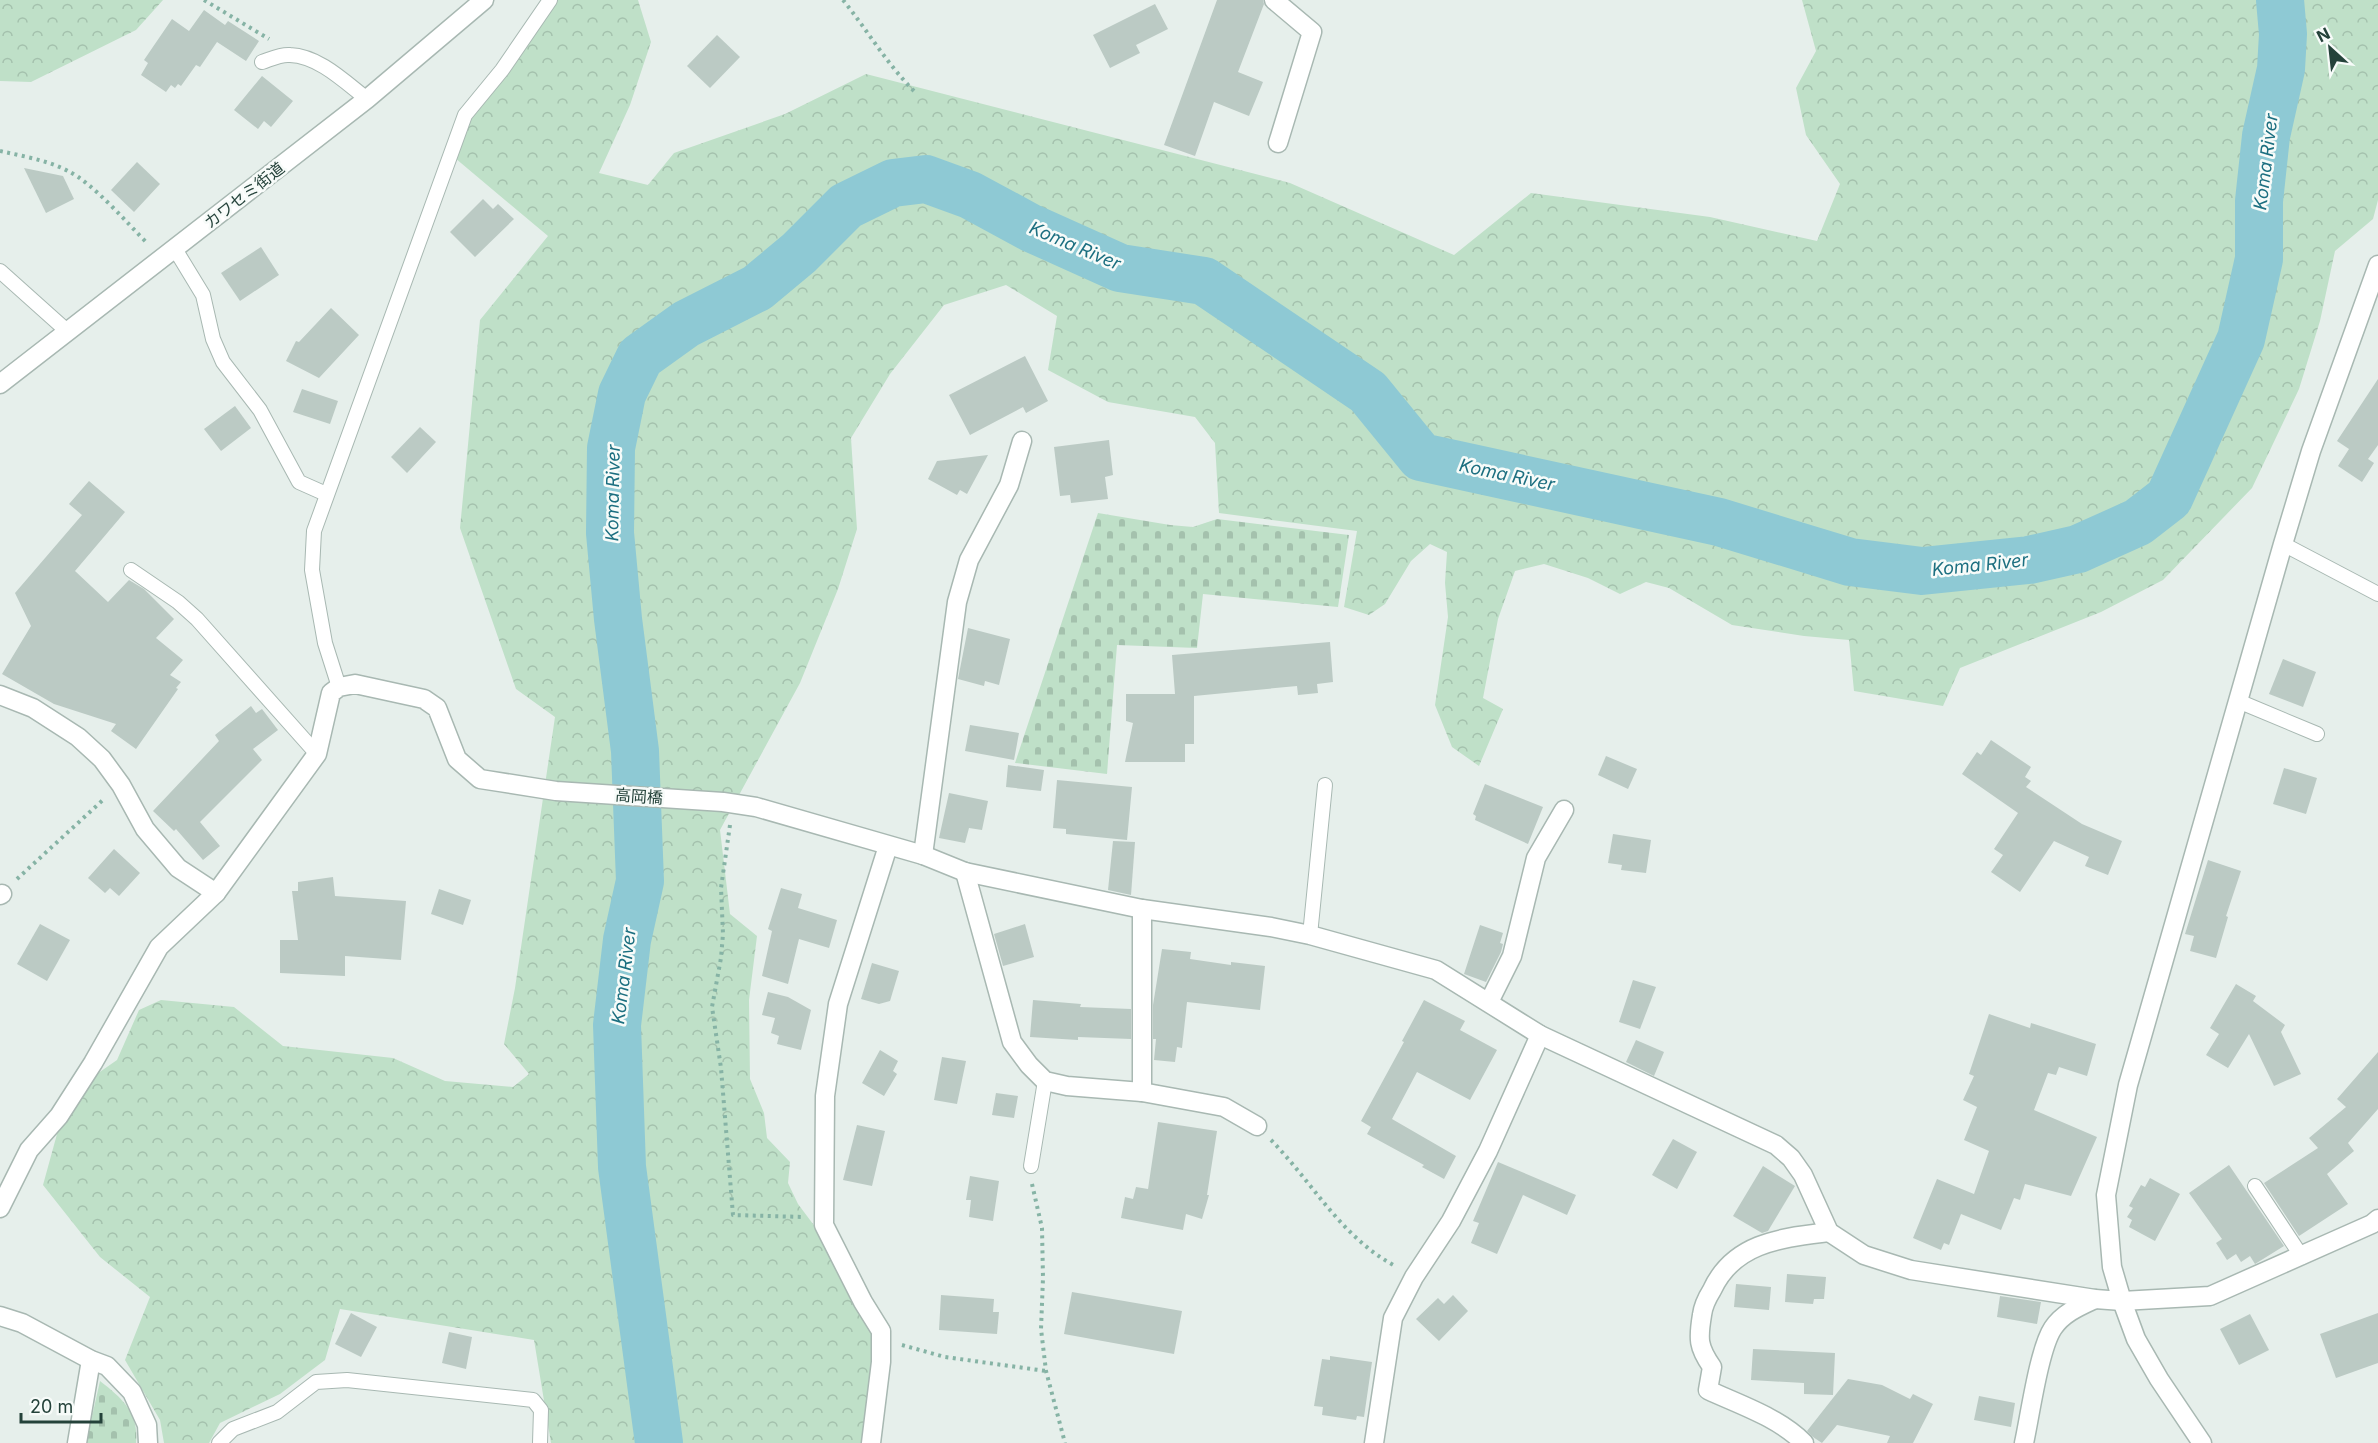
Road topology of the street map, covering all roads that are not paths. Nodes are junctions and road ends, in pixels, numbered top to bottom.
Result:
1 (484, 0) edge
2 (550, 0) edge
3 (1274, 0) edge
4 (262, 62) dead end
5 (367, 99) junction
6 (1278, 143) dead end
7 (169, 253) junction
8 (2378, 265) edge
9 (0, 270) edge
10 (67, 331) junction
11 (0, 384) edge
12 (1022, 441) dead end
13 (326, 494) junction
14 (2283, 544) junction
15 (131, 570) dead end
16 (2378, 594) edge
17 (339, 687) junction
18 (0, 696) edge
19 (2238, 701) junction
20 (2317, 734) dead end
21 (317, 754) junction
22 (1325, 785) dead end
23 (1564, 810) dead end
24 (888, 846) junction
25 (922, 855) junction
26 (965, 872) junction
27 (216, 893) junction
28 (1142, 909) junction
29 (1310, 935) junction
30 (1489, 1002) junction
31 (1540, 1035) junction
32 (1045, 1081) junction
33 (1142, 1092) junction
34 (1257, 1126) road end
35 (1031, 1166) road end
36 (2255, 1186) dead end
37 (0, 1208) edge
38 (2378, 1219) edge
39 (1829, 1232) junction
40 (2302, 1257) junction
41 (2095, 1299) junction
42 (2122, 1301) junction
43 (0, 1316) edge
44 (91, 1360) junction
45 (77, 1443) edge
46 (147, 1443) edge
47 (219, 1443) edge
48 (540, 1443) edge
49 (871, 1443) edge
50 (1374, 1443) edge
51 (1804, 1443) edge
52 (2024, 1443) edge
53 (2202, 1443) edge

1 - 5 street, カワセミ街道
2 - 13 lane
3 - 6 street
4 - 5 lane
5 - 7 street, カワセミ街道
7 - 10 street, カワセミ街道
7 - 13 lane
8 - 14 street
9 - 10 lane
10 - 11 street, カワセミ街道
12 - 25 street
13 - 17 lane
14 - 16 lane
14 - 19 street
15 - 21 lane
17 - 21 street
17 - 24 street, 高岡橋
18 - 27 street
19 - 20 lane
19 - 42 street
21 - 27 street
22 - 29 lane
23 - 30 street
24 - 25 street, 高岡橋
24 - 49 street
25 - 26 street, 高岡橋
26 - 28 street, 高岡橋
26 - 32 street
27 - 37 street
28 - 29 street, 高岡橋
28 - 33 street
29 - 30 street, 高岡橋
30 - 31 street, 高岡橋
31 - 39 street, 高岡橋
31 - 50 street
32 - 33 street
32 - 35 lane
33 - 34 street
36 - 40 lane
38 - 40 street
39 - 41 street
39 - 51 street
40 - 42 street
41 - 42 street
41 - 52 street
42 - 53 street
43 - 44 street
44 - 45 street
44 - 46 street
47 - 48 lane

